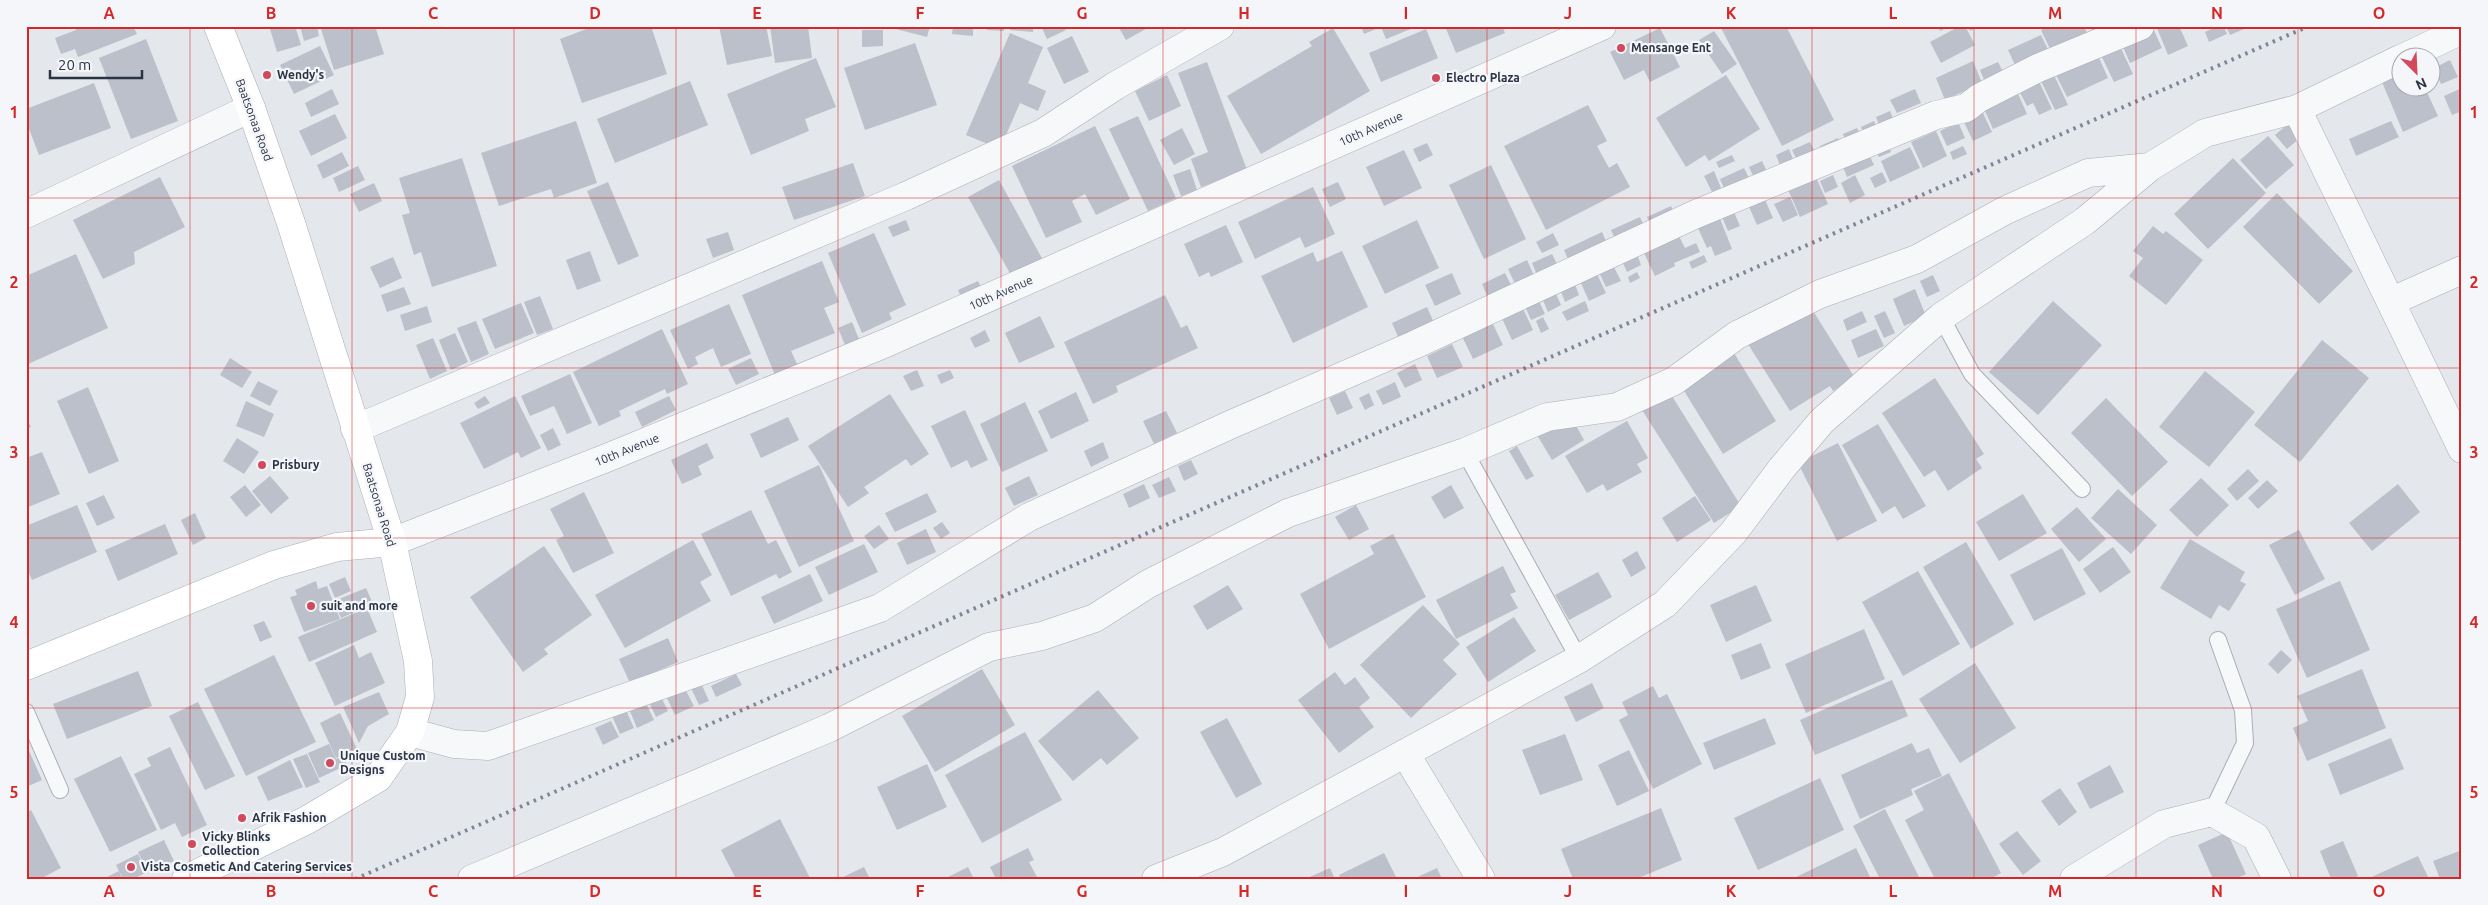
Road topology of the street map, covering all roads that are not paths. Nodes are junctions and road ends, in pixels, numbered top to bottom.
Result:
1 (218, 26) edge
2 (1220, 26) edge
3 (1602, 26) edge
4 (2140, 26) edge
5 (2462, 30) edge
6 (2423, 48) edge
7 (2390, 64) edge
8 (251, 108) junction
9 (2297, 109) junction
10 (2150, 167) junction
11 (26, 214) edge
12 (2462, 270) edge
13 (2392, 301) junction
14 (1941, 317) junction
15 (355, 429) junction
16 (2462, 449) edge
17 (1465, 452) junction
18 (2082, 489) dead end
19 (392, 542) junction
20 (2218, 640) dead end
21 (1578, 659) junction
22 (26, 666) edge
23 (26, 712) edge
24 (410, 732) junction
25 (1405, 753) junction
26 (60, 790) dead end
27 (2212, 812) junction
28 (186, 879) edge
29 (472, 879) edge
30 (1156, 879) edge
31 (1481, 879) edge
32 (2074, 879) edge
33 (2277, 879) edge

1 - 8 street, Baatsonaa Road
2 - 15 street
3 - 19 street, 10th Avenue
4 - 24 street
5 - 6 street
7 - 9 street
8 - 11 street
8 - 15 street, Baatsonaa Road
9 - 10 street
9 - 13 street
10 - 14 street
10 - 17 street
12 - 13 street
13 - 16 street
14 - 18 lane
14 - 21 street
15 - 19 street, Baatsonaa Road
17 - 21 lane
17 - 29 street
19 - 22 street
19 - 24 street, Baatsonaa Road
20 - 27 lane
21 - 25 street
23 - 26 lane
24 - 28 street, Baatsonaa Road
25 - 30 street
25 - 31 street
27 - 32 street
27 - 33 street

